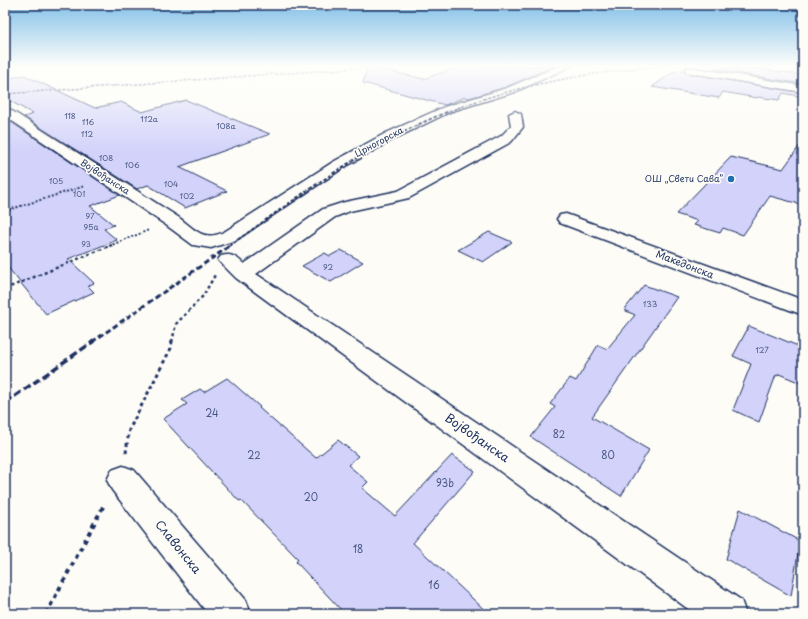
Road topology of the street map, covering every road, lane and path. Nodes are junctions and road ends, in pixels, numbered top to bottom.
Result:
1 (493, 95) edge
2 (5, 111) edge
3 (515, 114) dead end
4 (108, 179) junction
5 (5, 211) edge
6 (566, 220) dead end
7 (172, 221) junction
8 (204, 243) joint
9 (236, 267) junction
10 (5, 289) edge
11 (803, 308) edge
12 (123, 480) junction
13 (46, 614) edge
14 (232, 614) edge
15 (727, 614) edge

1 - 8 street, Црногорска
2 - 4 street, Војвођанска
3 - 9 street
4 - 5 path
4 - 7 street, Војвођанска
6 - 11 street, Македонска
7 - 8 street, Војвођанска
7 - 10 path
9 - 12 path
9 - 15 street, Војвођанска
12 - 13 path
12 - 14 street, Славонска

